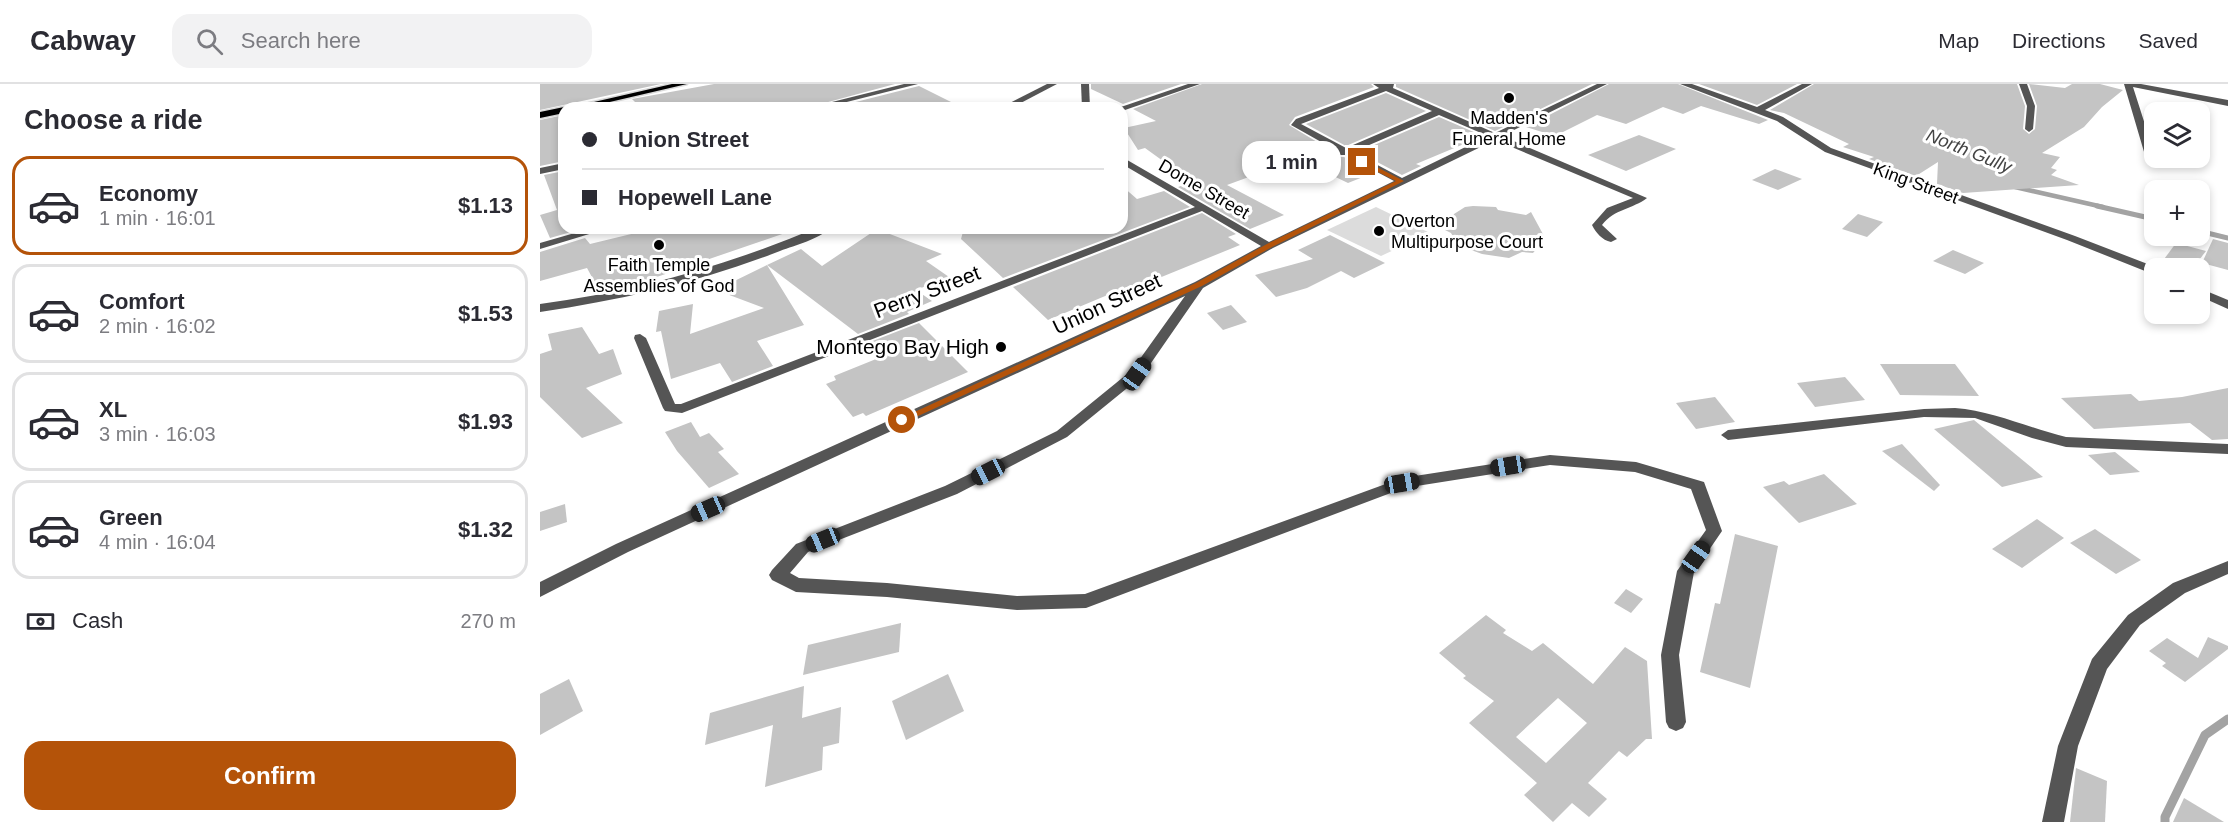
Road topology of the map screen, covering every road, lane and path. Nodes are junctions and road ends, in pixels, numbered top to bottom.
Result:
1 (683, 84) edge
2 (914, 84) edge
3 (1053, 84) edge
4 (1085, 84) edge
5 (1196, 84) edge
6 (1397, 84) edge
7 (1603, 84) edge
8 (1684, 84) edge
9 (1808, 84) edge
10 (2023, 84) edge
11 (2128, 84) edge
12 (1381, 86) edge
13 (600, 102) edge
14 (838, 102) edge
15 (1016, 102) edge
16 (1086, 102) edge
17 (2228, 103) edge
18 (1128, 106) edge
19 (1758, 110) junction
20 (558, 111) edge
21 (1440, 111) junction
22 (540, 115) edge
23 (2029, 129) dead end
24 (1494, 136) junction
25 (2144, 136) edge
26 (1343, 153) junction
27 (1128, 164) edge
28 (558, 167) edge
29 (540, 171) edge
30 (1401, 181) junction
31 (1974, 204) junction
32 (1202, 208) junction
33 (583, 234) edge
34 (812, 234) edge
35 (1611, 239) dead end
36 (540, 246) edge
37 (1269, 246) junction
38 (2144, 268) edge
39 (2144, 276) edge
40 (1199, 285) junction
41 (2210, 297) edge
42 (2210, 304) edge
43 (2228, 305) edge
44 (540, 308) edge
45 (2228, 311) edge
46 (640, 339) dead end
47 (1728, 435) dead end
48 (2228, 450) edge
49 (2228, 567) edge
50 (540, 590) edge
51 (1676, 722) dead end
52 (2053, 822) edge

1 - 13 main road
2 - 14 street
3 - 15 street
4 - 16 street
5 - 18 street
6 - 12 street
7 - 24 street, Union Street
8 - 19 street, King Street
9 - 19 street
10 - 23 street
11 - 17 street
11 - 25 street
12 - 21 street
12 - 26 street
19 - 31 street, King Street
20 - 22 main road
21 - 24 street
21 - 26 street
24 - 30 street, Union Street
24 - 35 street
26 - 30 street
27 - 32 street, Dome Street
28 - 29 street
30 - 37 street, Union Street
31 - 38 street, King Street
31 - 39 street
32 - 37 street, Dome Street
32 - 46 street, Perry Street
33 - 36 street
34 - 44 street
37 - 40 street, Union Street
40 - 50 street, Union Street
40 - 51 street
41 - 43 street
42 - 45 street
47 - 48 street
49 - 52 street

